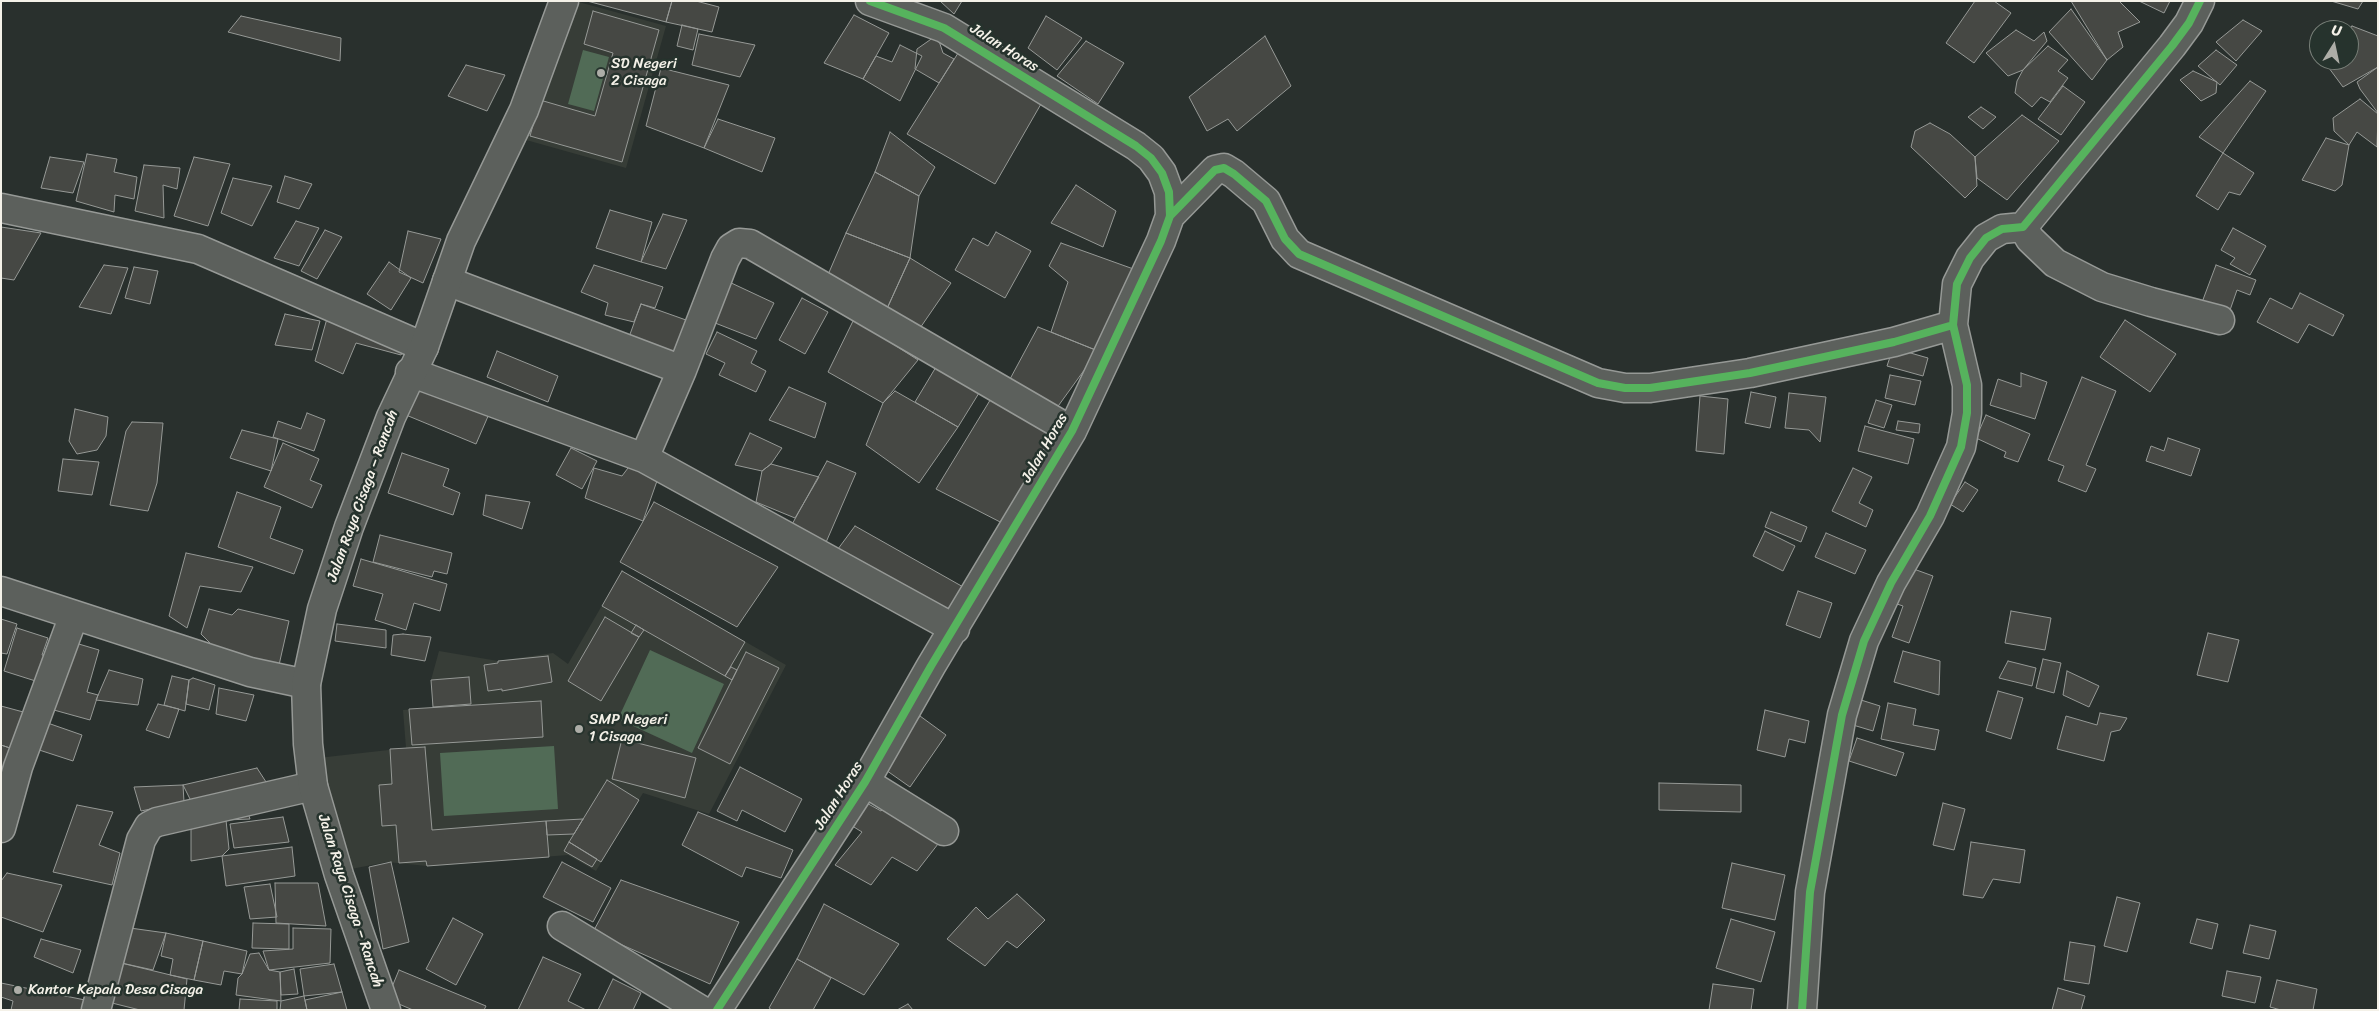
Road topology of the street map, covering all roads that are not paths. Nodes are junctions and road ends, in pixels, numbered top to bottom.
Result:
1 (564, 1) edge
2 (870, 1) edge
3 (2200, 1) edge
4 (1, 208) edge
5 (1170, 216) junction
6 (2023, 227) junction
7 (447, 281) junction
8 (2220, 320) dead end
9 (1953, 325) junction
10 (424, 346) junction
11 (682, 370) junction
12 (410, 372) junction
13 (1072, 431) junction
14 (644, 458) junction
15 (1, 591) edge
16 (74, 615) junction
17 (955, 629) junction
18 (306, 684) junction
19 (865, 782) junction
20 (313, 786) junction
21 (1, 828) edge
22 (944, 830) dead end
23 (562, 926) dead end
24 (96, 1010) edge
25 (386, 1010) edge
26 (701, 1010) edge
27 (717, 1010) edge
28 (1802, 1010) edge

1 - 7 street, Jalan Raya Cisaga – Rancah
2 - 5 street, Jalan Horas
3 - 6 street
4 - 10 street
5 - 9 street
5 - 13 street, Jalan Horas
6 - 8 street
6 - 9 street
7 - 10 street, Jalan Raya Cisaga – Rancah
7 - 11 street
9 - 28 street
10 - 12 street, Jalan Raya Cisaga – Rancah
11 - 13 street
11 - 14 street
12 - 14 street
12 - 18 street, Jalan Raya Cisaga – Rancah
13 - 17 street, Jalan Horas
14 - 17 street
15 - 16 street
16 - 18 street
16 - 21 street
17 - 19 street, Jalan Horas
18 - 20 street, Jalan Raya Cisaga – Rancah
19 - 22 street
19 - 27 street, Jalan Horas
20 - 24 street
20 - 25 street, Jalan Raya Cisaga – Rancah
23 - 26 street

